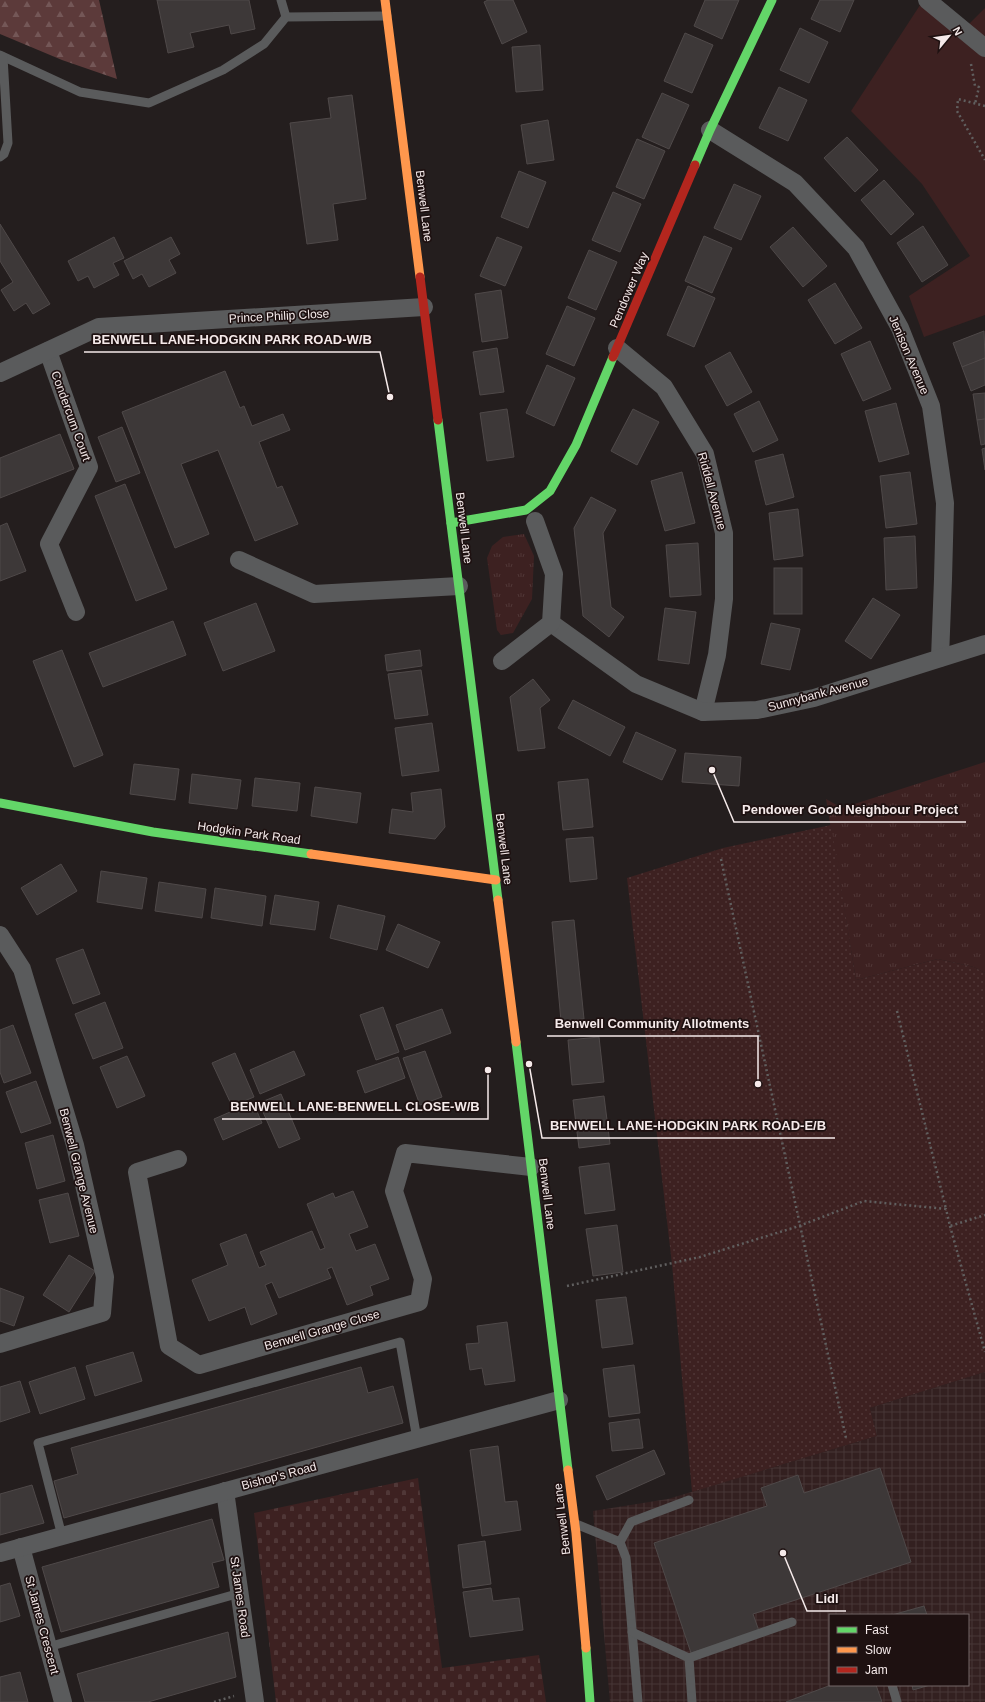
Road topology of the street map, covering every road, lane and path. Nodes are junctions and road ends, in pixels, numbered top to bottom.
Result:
1 (281, 0) edge
2 (385, 0) edge
3 (772, 0) edge
4 (927, 0) edge
5 (387, 16) junction
6 (286, 18) junction
7 (982, 45) edge
8 (1, 56) edge
9 (976, 104) junction
10 (985, 106) edge
11 (710, 130) junction
12 (0, 157) edge
13 (985, 160) edge
14 (424, 307) junction
15 (617, 348) junction
16 (48, 351) junction
17 (0, 373) edge
18 (535, 521) dead end
19 (451, 523) junction
20 (239, 560) dead end
21 (459, 586) junction
22 (76, 612) dead end
23 (551, 623) junction
24 (985, 644) edge
25 (940, 658) junction
26 (502, 661) dead end
27 (703, 712) junction
28 (0, 803) edge
29 (721, 859) dead end
30 (496, 880) junction
31 (0, 935) edge
32 (897, 1011) dead end
33 (178, 1160) dead end
34 (531, 1167) junction
35 (946, 1209) junction
36 (985, 1215) edge
37 (799, 1226) junction
38 (950, 1226) junction
39 (547, 1290) junction
40 (0, 1344) edge
41 (985, 1352) edge
42 (559, 1400) junction
43 (417, 1438) junction
44 (846, 1438) dead end
45 (225, 1491) junction
46 (689, 1500) dead end
47 (575, 1523) junction
48 (62, 1536) junction
49 (620, 1542) junction
50 (21, 1547) junction
51 (0, 1553) edge
52 (240, 1593) junction
53 (792, 1622) dead end
54 (632, 1632) junction
55 (48, 1646) junction
56 (689, 1658) junction
57 (892, 1686) edge
58 (63, 1702) edge
59 (255, 1702) edge
60 (590, 1702) edge
61 (638, 1702) edge
62 (692, 1702) edge
63 (897, 1702) edge

1 - 6 lane
2 - 5 main road, Benwell Lane
3 - 11 main road, Pendower Way
4 - 7 street
5 - 6 lane
5 - 14 main road, Benwell Lane
6 - 8 lane
7 - 9 path
8 - 12 lane
9 - 10 path
9 - 13 path
11 - 15 main road, Pendower Way
11 - 25 street, Jenison Avenue
14 - 16 street, Prince Philip Close
14 - 19 main road, Benwell Lane
15 - 19 main road, Pendower Way
15 - 27 street, Riddell Avenue
16 - 17 street, Prince Philip Close
16 - 22 street, Condercum Court
18 - 23 street
19 - 21 main road, Benwell Lane
20 - 21 street
21 - 30 main road, Benwell Lane
23 - 26 street
23 - 27 street, Sunnybank Avenue
24 - 25 street, Sunnybank Avenue
25 - 27 street, Sunnybank Avenue
28 - 30 main road, Hodgkin Park Road
29 - 37 path
30 - 34 main road, Benwell Lane
31 - 40 street, Benwell Grange Avenue
32 - 35 path
33 - 34 street, Benwell Grange Close
34 - 39 main road, Benwell Lane
35 - 37 path
35 - 38 path
36 - 38 path
37 - 39 path
37 - 44 path
38 - 41 path
39 - 42 main road, Benwell Lane
42 - 43 street, Bishop's Road
42 - 47 main road, Benwell Lane
43 - 45 street, Bishop's Road
43 - 48 lane
45 - 48 street, Bishop's Road
45 - 52 street, St James Road
46 - 49 lane
47 - 49 lane
47 - 60 main road, Benwell Lane
48 - 50 street, Bishop's Road
49 - 54 lane
50 - 51 street, Bishop's Road
50 - 55 street, St James Crescent
52 - 55 lane
52 - 59 street, St James Road
53 - 56 lane
54 - 56 lane
54 - 61 lane
55 - 58 street, St James Crescent
56 - 62 lane
57 - 63 lane

